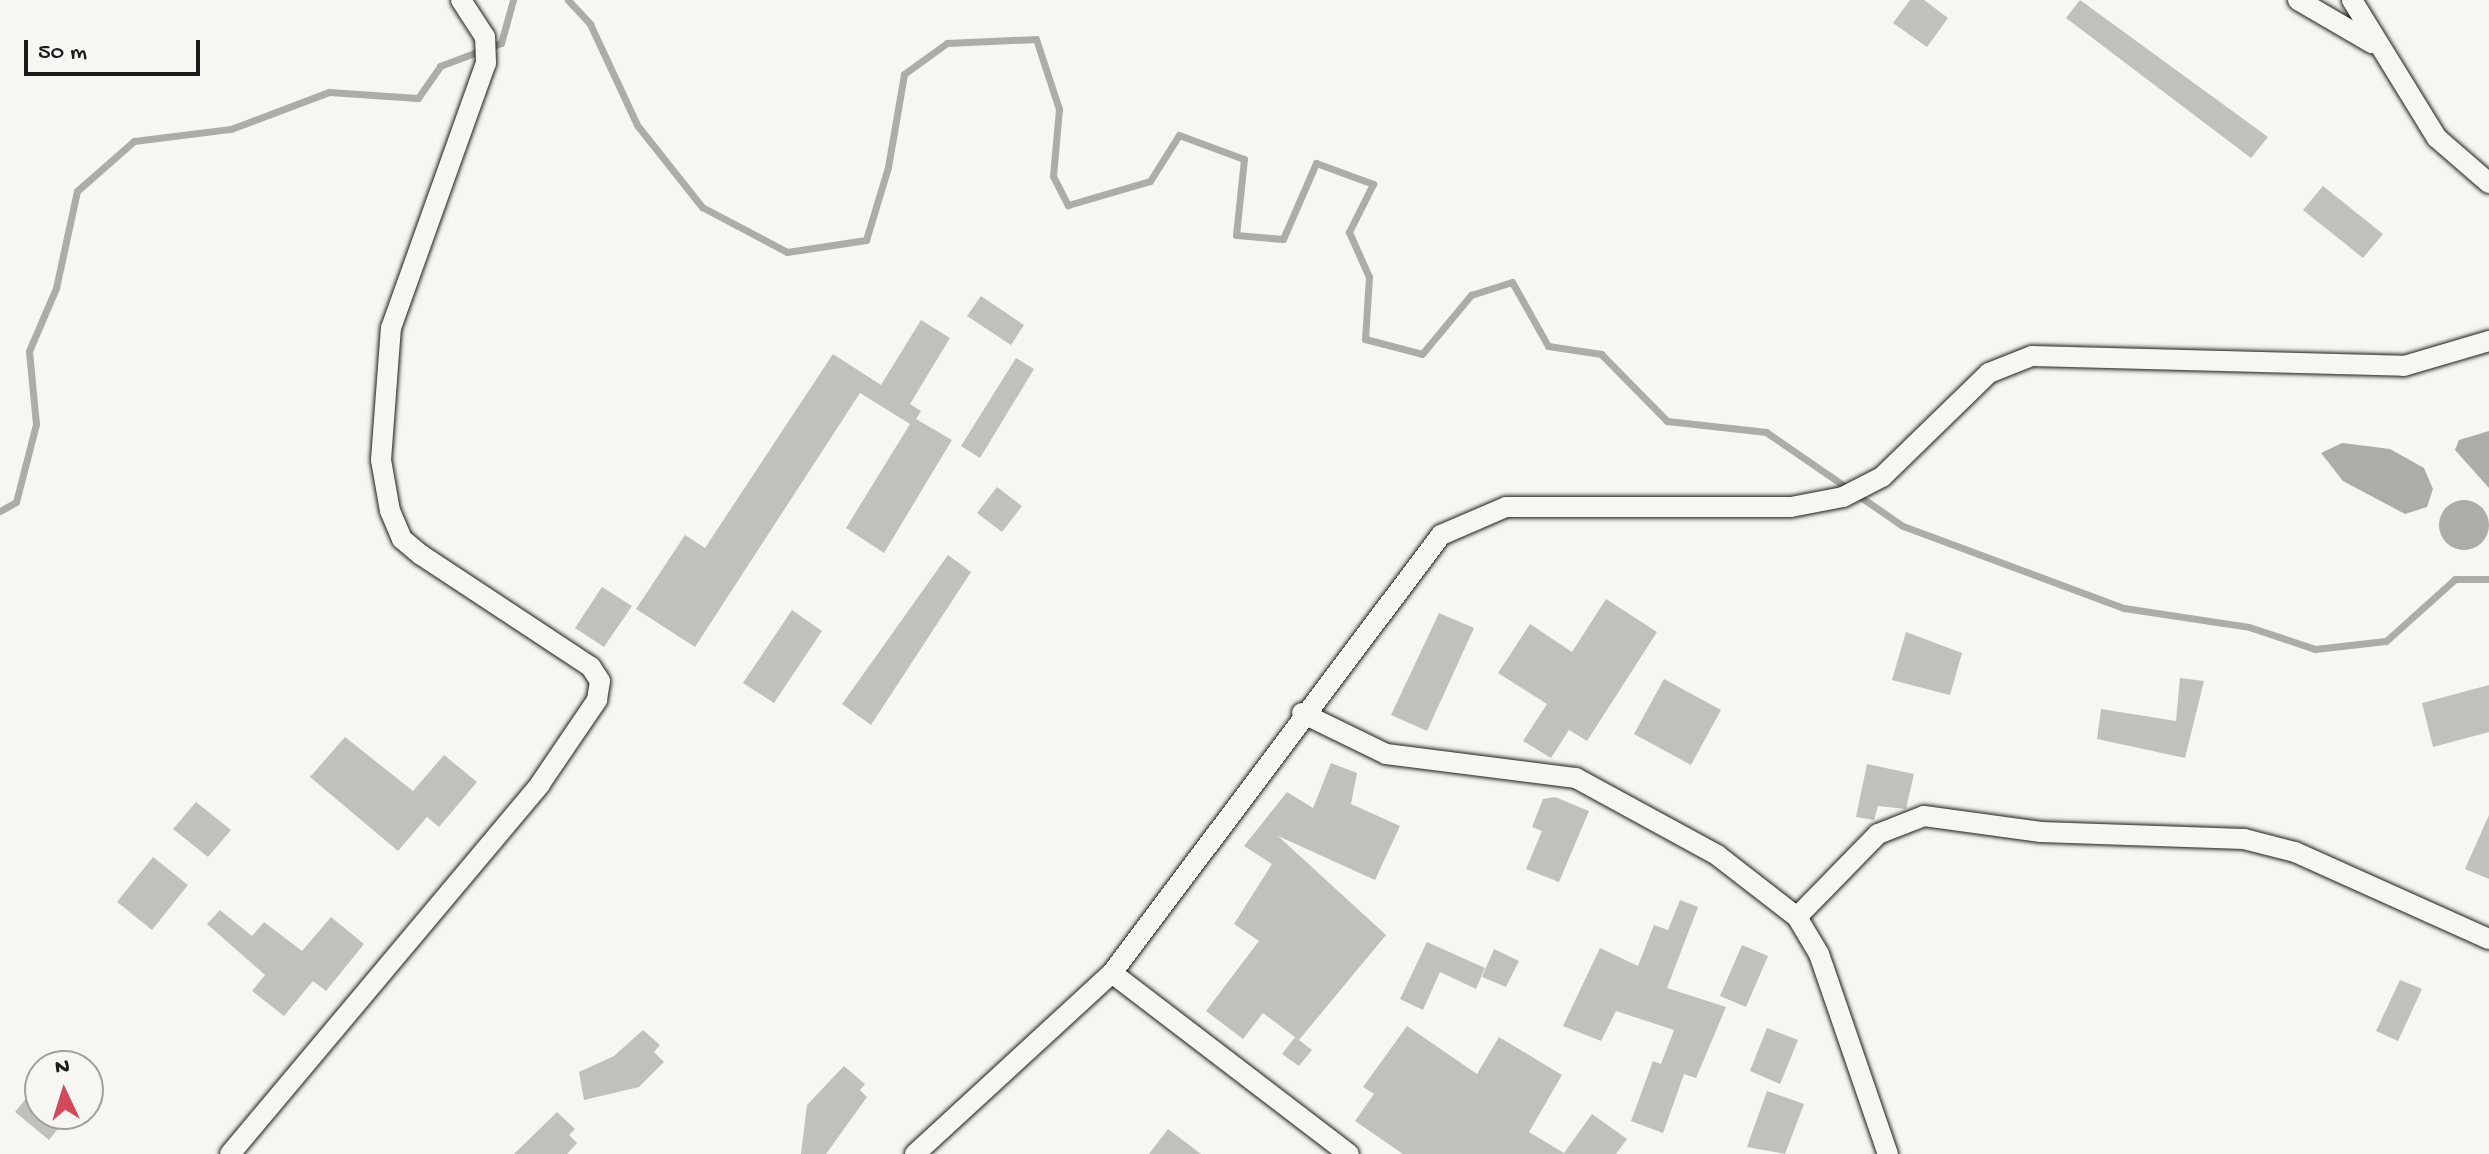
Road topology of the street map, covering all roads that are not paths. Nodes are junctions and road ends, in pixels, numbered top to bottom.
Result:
1 (461, 0) edge
2 (2298, 0) edge
3 (2352, 0) edge
4 (2372, 43) junction
5 (2489, 183) edge
6 (2489, 341) edge
7 (1302, 713) junction
8 (1797, 917) junction
9 (2489, 939) edge
10 (1112, 973) junction
11 (230, 1154) edge
12 (915, 1154) edge
13 (1349, 1154) edge
14 (1888, 1154) edge

1 - 11 street
2 - 4 street
3 - 4 street
4 - 5 street
6 - 7 street
7 - 8 street
7 - 10 street
8 - 9 street
8 - 14 street
10 - 12 street
10 - 13 street

